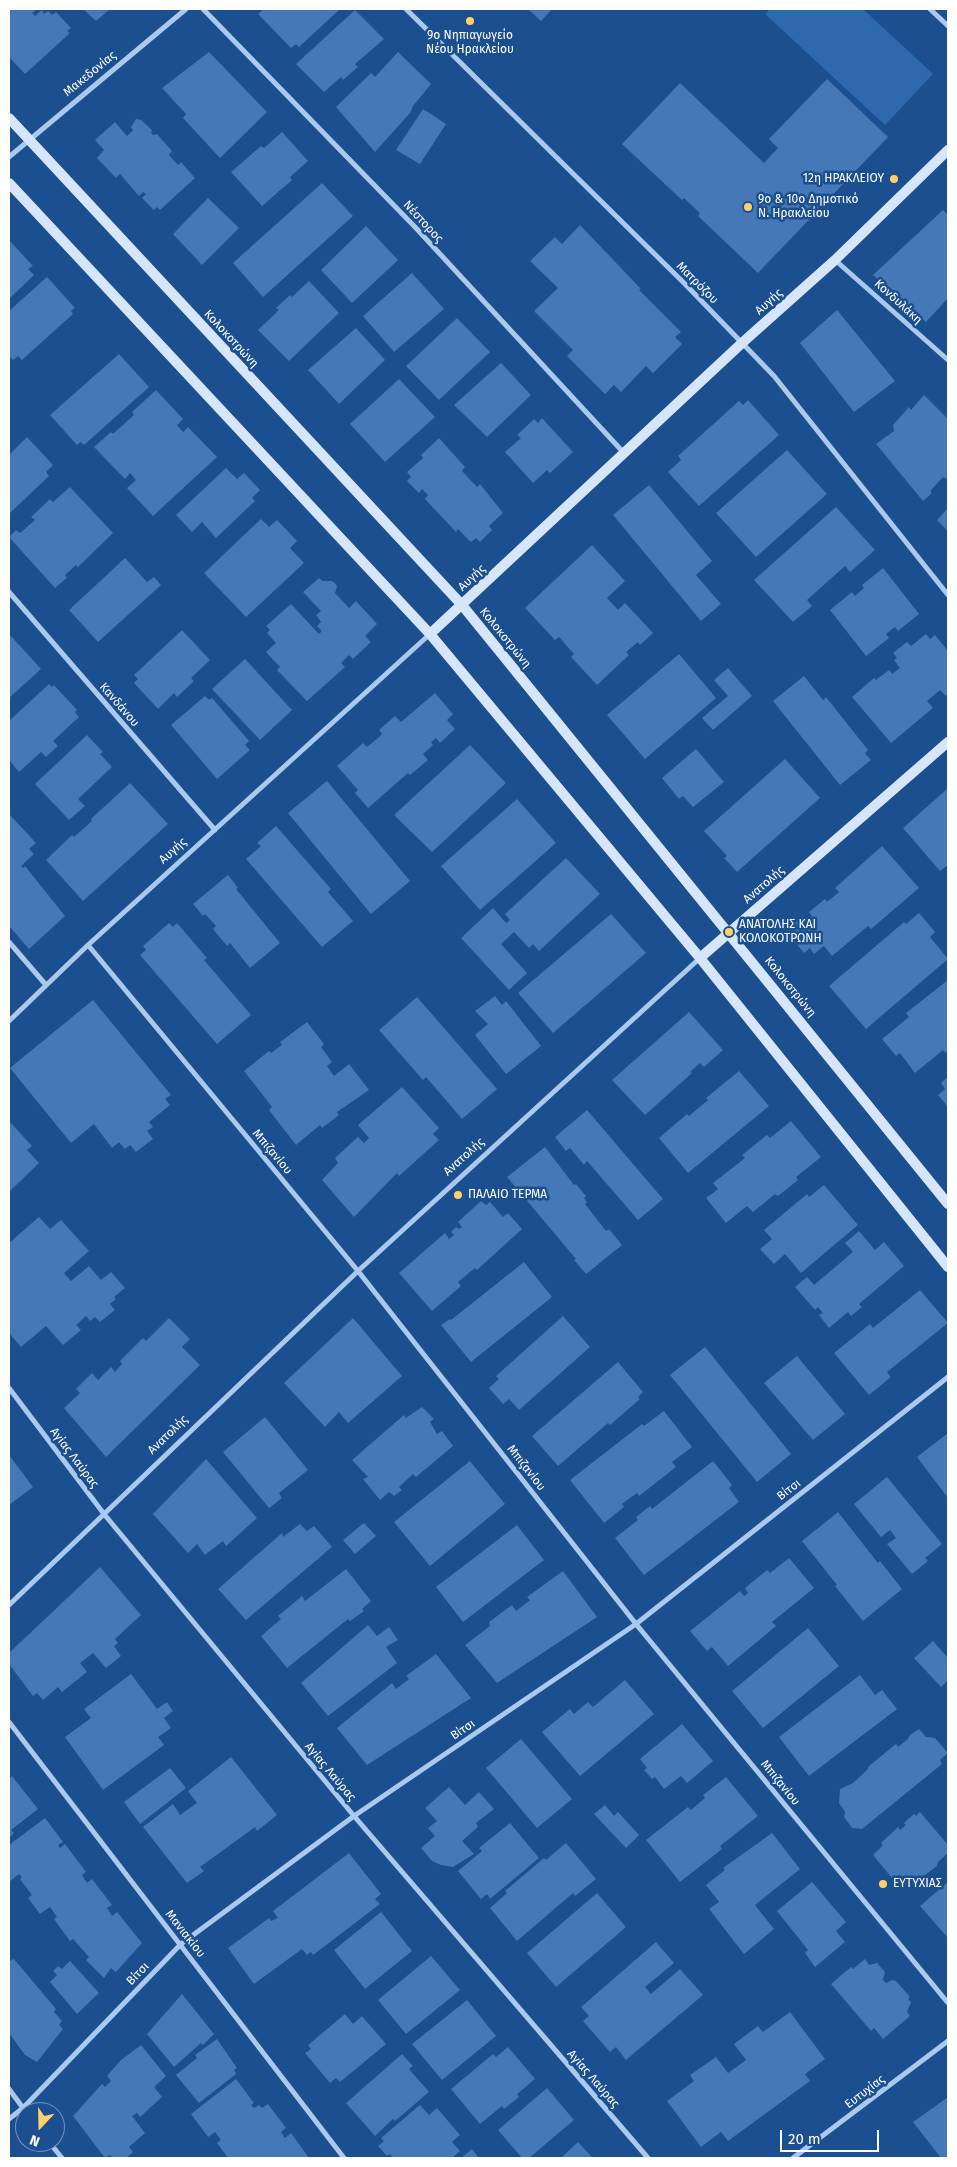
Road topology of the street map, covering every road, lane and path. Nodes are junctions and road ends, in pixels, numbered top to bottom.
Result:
1 (186, 9) edge
2 (203, 9) edge
3 (406, 9) edge
4 (930, 9) edge
5 (948, 26) edge
6 (9, 118) edge
7 (28, 140) junction
8 (948, 150) edge
9 (9, 157) edge
10 (9, 183) edge
11 (835, 260) junction
12 (742, 343) junction
13 (948, 360) edge
14 (624, 454) junction
15 (9, 592) edge
16 (948, 595) edge
17 (462, 605) junction
18 (430, 634) junction
19 (948, 742) edge
20 (215, 830) junction
21 (729, 932) junction
22 (9, 942) edge
23 (88, 945) junction
24 (700, 958) junction
25 (46, 985) junction
26 (9, 1021) edge
27 (948, 1204) edge
28 (948, 1266) edge
29 (358, 1270) junction
30 (948, 1377) edge
31 (9, 1388) edge
32 (104, 1514) junction
33 (9, 1605) edge
34 (636, 1624) junction
35 (9, 1722) edge
36 (354, 1816) junction
37 (181, 1944) junction
38 (948, 2003) edge
39 (948, 2041) edge
40 (9, 2089) edge
41 (19, 2102) edge
42 (33, 2102) edge
43 (344, 2158) edge
44 (648, 2158) edge
45 (793, 2158) edge

1 - 7 street, Μακεδονίας
2 - 14 street, Νέστορος
3 - 12 street, Ματρόζου
4 - 5 street
6 - 7 street, Κολοκοτρώνη
7 - 9 street, Μακεδονίας
7 - 17 street, Κολοκοτρώνη
8 - 11 street, Αυγής
10 - 18 street
11 - 12 street, Αυγής
11 - 13 street, Κονδυλάκη
12 - 14 street, Αυγής
12 - 16 street, Ματρόζου
14 - 17 street, Αυγής
15 - 20 street, Κανδάνου
17 - 18 street, Αυγής
17 - 21 street, Κολοκοτρώνη
18 - 20 street, Αυγής
18 - 24 street
19 - 21 street, Ανατολής
20 - 23 street, Αυγής
21 - 24 street, Ανατολής
21 - 27 street, Κολοκοτρώνη
22 - 25 street
23 - 25 street, Αυγής
23 - 29 street, Μπιζανίου
24 - 28 street
24 - 29 street, Ανατολής
25 - 26 street, Αυγής
29 - 32 street, Ανατολής
29 - 34 street, Μπιζανίου
30 - 34 street, Βίτσι
31 - 32 street, Αγίας Λαύρας
32 - 33 street, Ανατολής
32 - 36 street, Αγίας Λαύρας
34 - 36 street, Βίτσι
34 - 38 street, Μπιζανίου
35 - 37 street, Μανιακίου
36 - 37 street, Βίτσι
36 - 44 street, Αγίας Λαύρας
37 - 42 street, Βίτσι
37 - 43 street, Μανιακίου
39 - 45 street, Ευτυχίας
40 - 41 street

